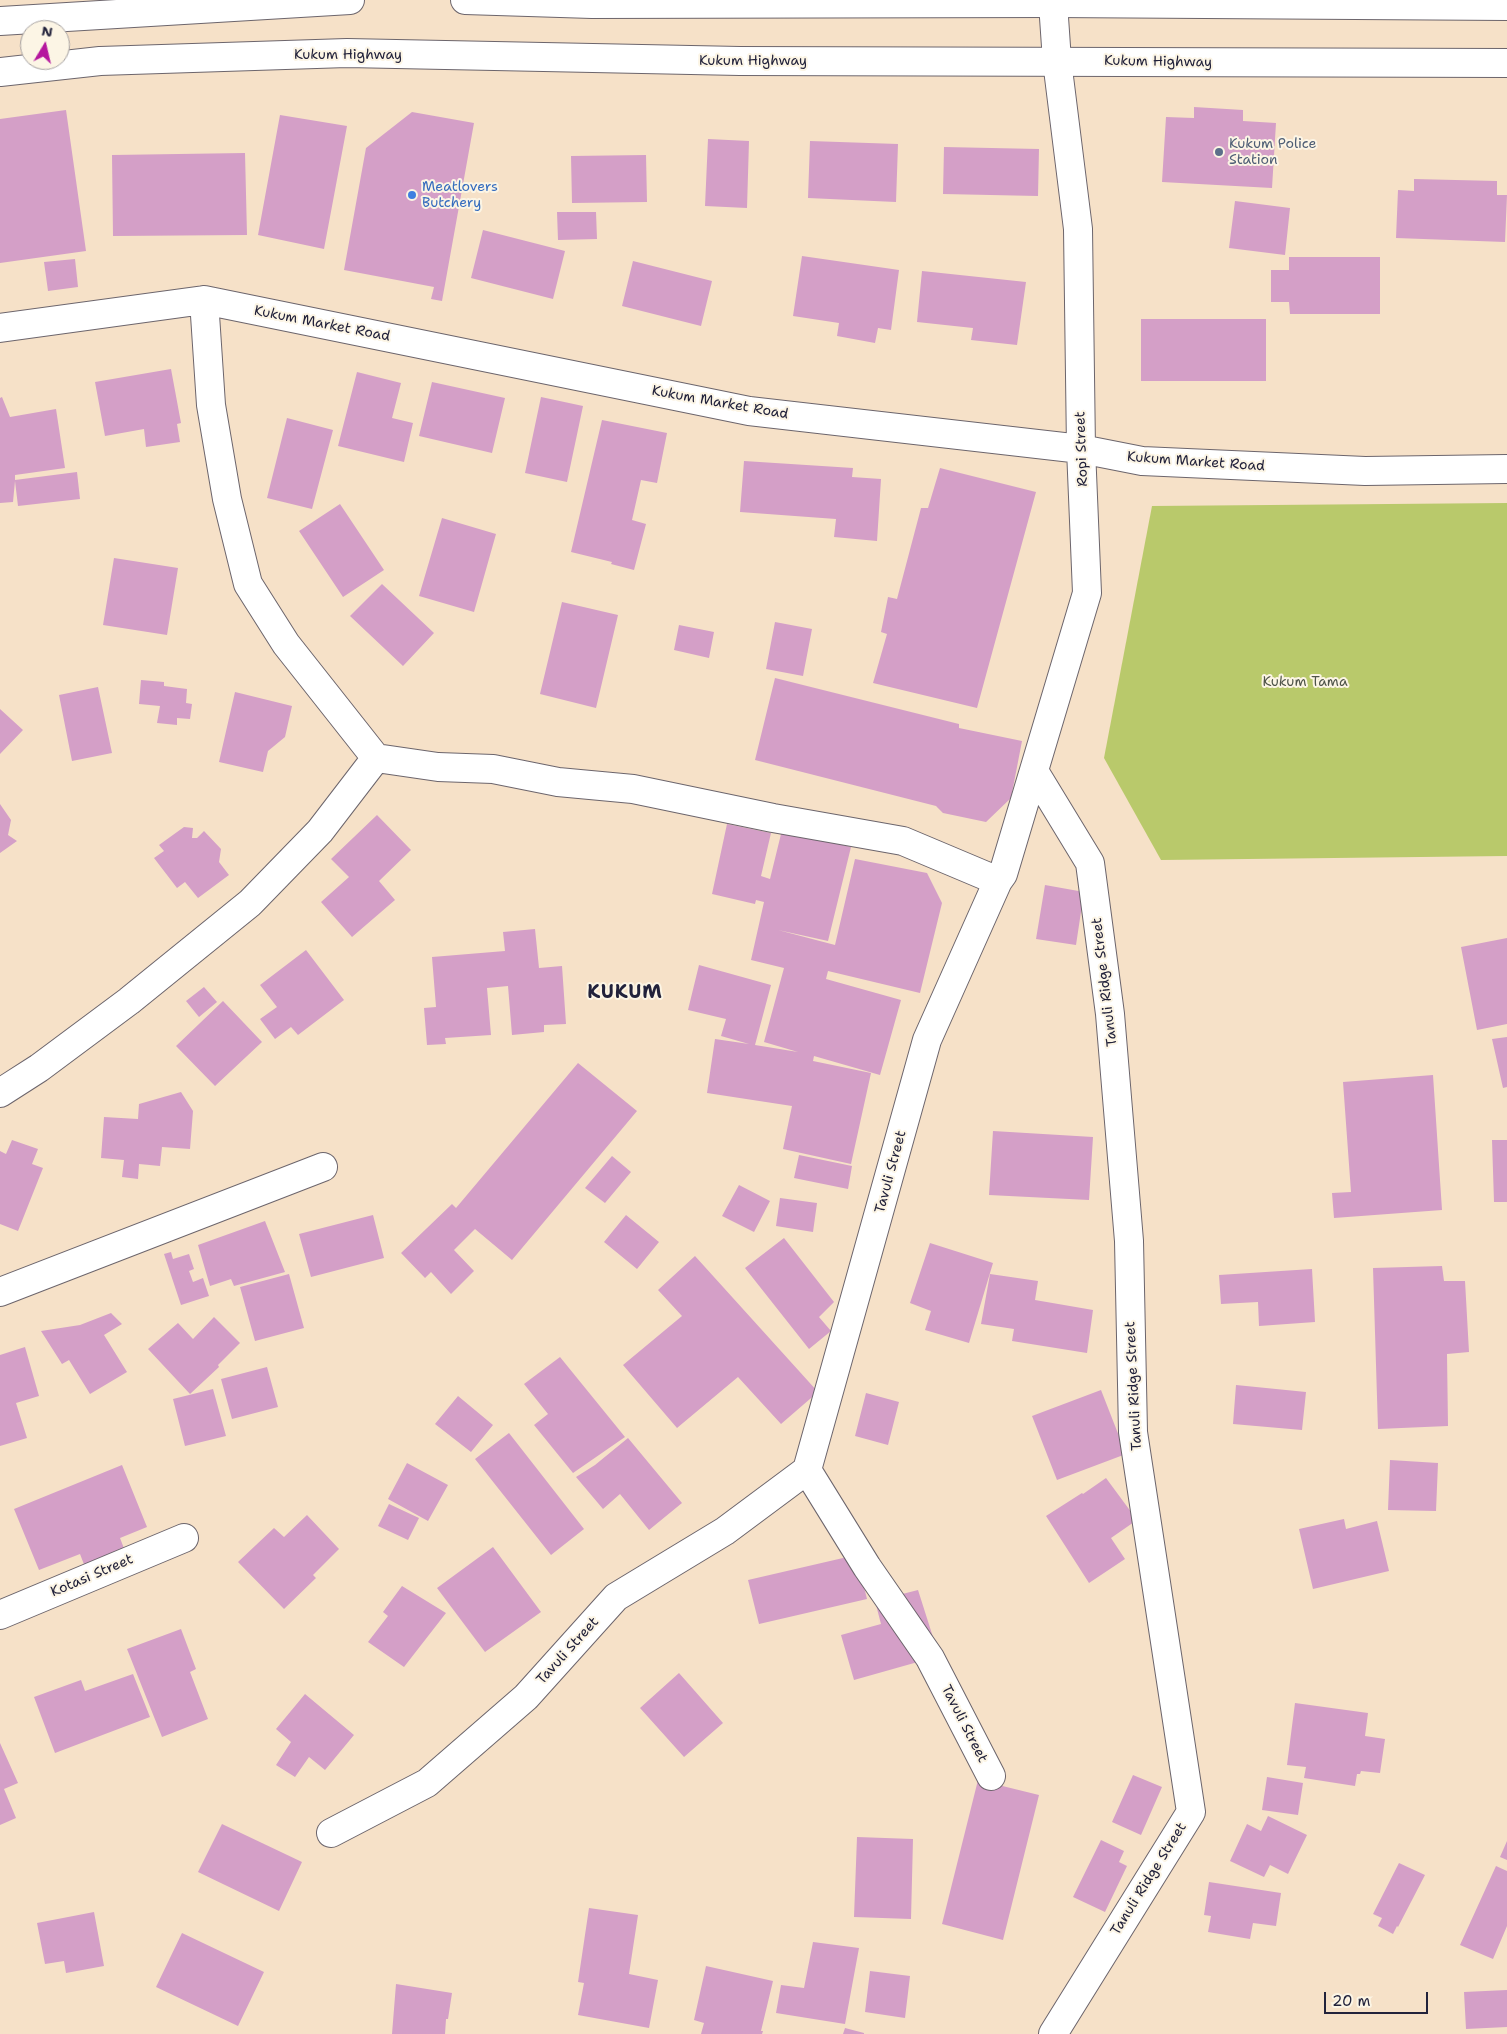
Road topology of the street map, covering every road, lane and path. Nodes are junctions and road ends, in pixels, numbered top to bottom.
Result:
1 (350, 0) edge
2 (465, 0) edge
3 (1053, 3) junction
4 (1507, 6) edge
5 (0, 21) edge
6 (1057, 61) junction
7 (1507, 63) edge
8 (0, 72) edge
9 (204, 300) junction
10 (0, 328) edge
11 (1081, 449) junction
12 (1507, 469) edge
13 (376, 758) junction
14 (1034, 772) junction
15 (998, 882) junction
16 (0, 1093) edge
17 (323, 1167) dead end
18 (0, 1292) edge
19 (807, 1470) junction
20 (184, 1538) dead end
21 (0, 1615) edge
22 (991, 1776) dead end
23 (331, 1833) dead end
24 (1052, 2034) edge

1 - 5 street
2 - 3 street
3 - 4 street
3 - 6 street, Ropi Street
6 - 7 street, Kukum Highway
6 - 8 street, Kukum Highway
6 - 11 street, Ropi Street
9 - 10 street, Kukum Market Road
9 - 11 street, Kukum Market Road
9 - 13 street
11 - 12 street, Kukum Market Road
11 - 14 street, Ropi Street
13 - 15 street
13 - 16 street
14 - 15 street, Ropi Street
14 - 24 street, Tanuli Ridge Street
15 - 19 street, Tavuli Street
17 - 18 street
19 - 22 street, Tavuli Street
19 - 23 street, Tavuli Street
20 - 21 street, Kotasi Street

